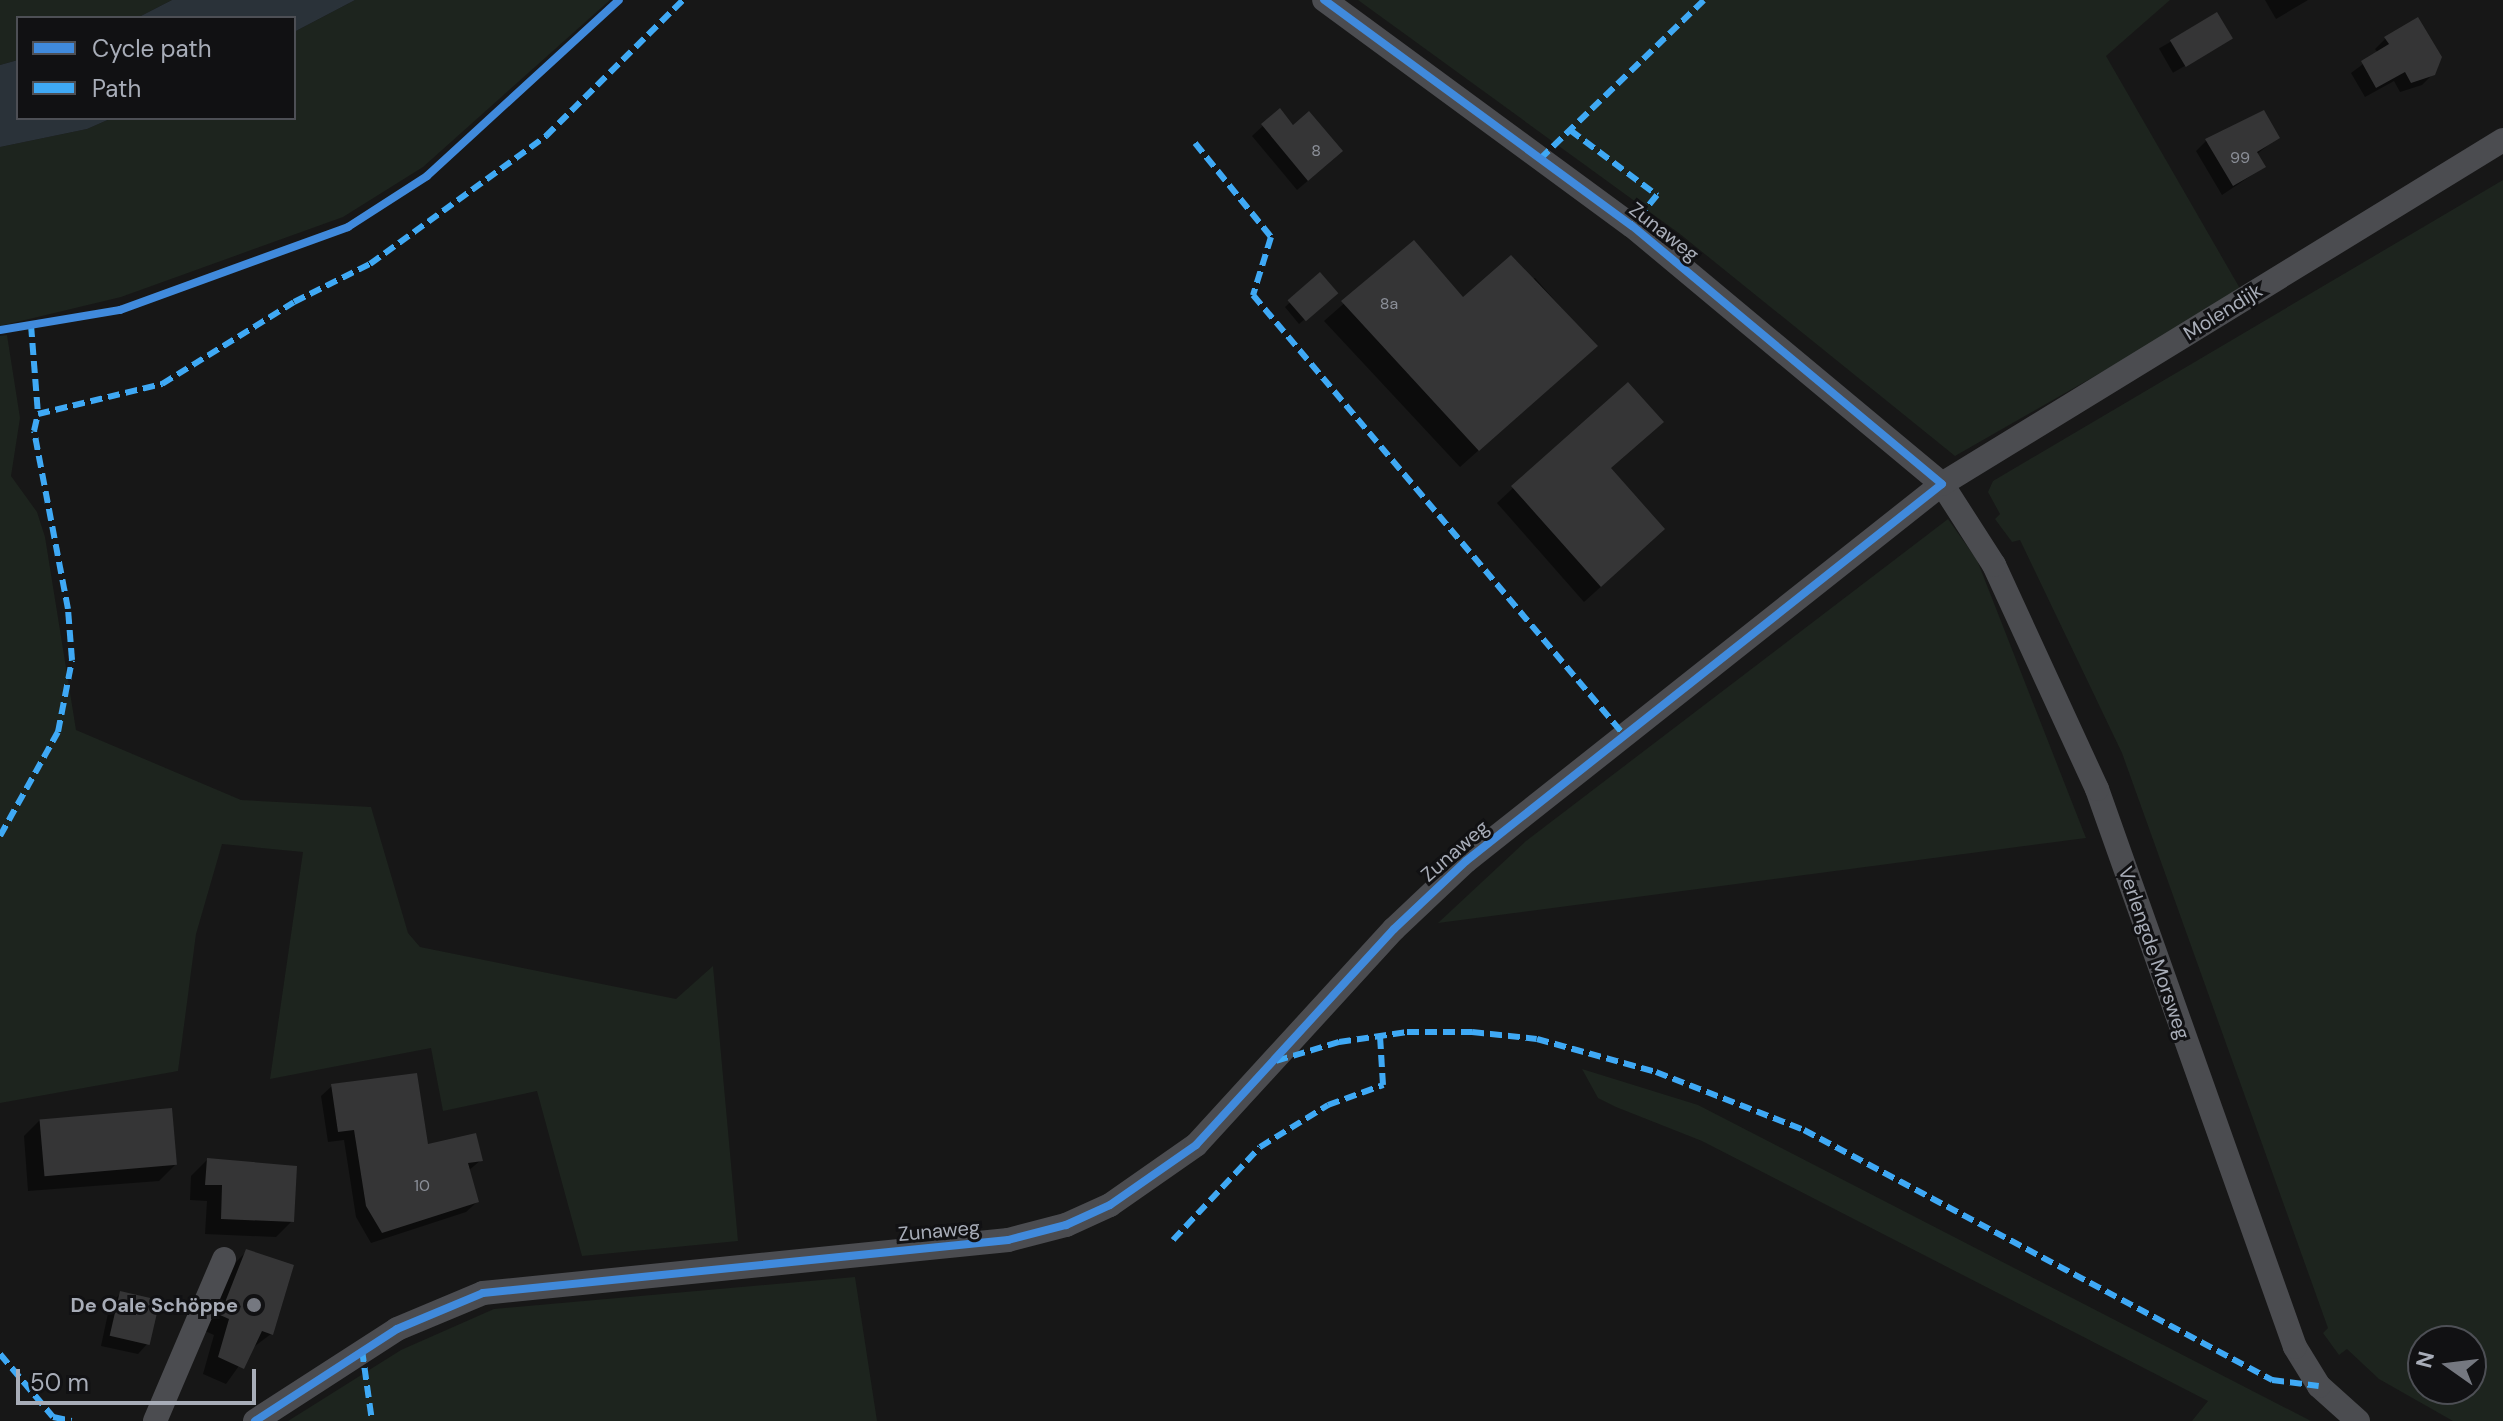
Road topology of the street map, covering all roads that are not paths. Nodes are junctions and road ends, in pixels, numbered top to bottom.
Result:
1 (1324, 0) edge
2 (2503, 140) edge
3 (1942, 484) junction
4 (224, 1259) dead end
5 (155, 1421) edge
6 (255, 1421) edge
7 (2358, 1421) edge

1 - 3 street, Zunaweg
2 - 3 street, Molendijk
3 - 6 street, Zunaweg
3 - 7 street, Verlengde Morsweg
4 - 5 street

